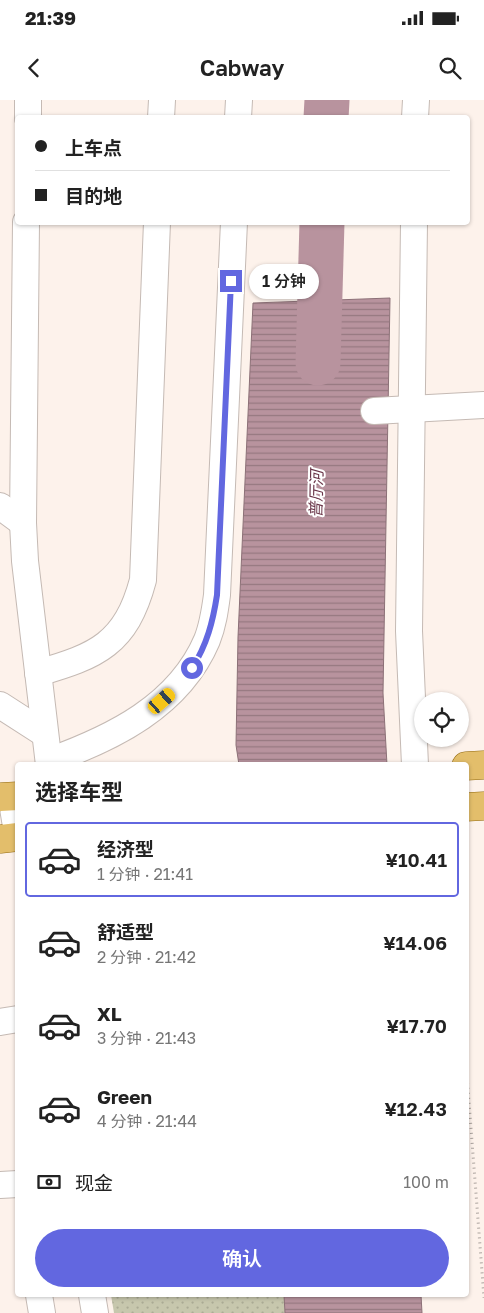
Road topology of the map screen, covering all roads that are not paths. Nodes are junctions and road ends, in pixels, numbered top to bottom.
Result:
1 (28, 100) edge
2 (162, 100) edge
3 (239, 100) edge
4 (416, 100) edge
5 (28, 115) edge
6 (161, 115) edge
7 (238, 115) edge
8 (416, 115) edge
9 (26, 225) edge
10 (157, 225) edge
11 (234, 225) edge
12 (414, 225) edge
13 (484, 404) edge
14 (374, 412) dead end
15 (0, 506) edge
16 (23, 523) junction
17 (38, 673) junction
18 (0, 706) edge
19 (45, 734) junction
20 (49, 762) edge
21 (51, 762) edge
22 (415, 762) edge
23 (484, 764) edge
24 (469, 766) edge
25 (10, 796) edge
26 (484, 806) edge
27 (469, 807) edge
28 (15, 826) edge
29 (15, 838) edge
30 (0, 839) edge
31 (15, 1020) edge
32 (0, 1022) edge
33 (15, 1184) edge
34 (0, 1185) edge
35 (39, 1297) edge
36 (92, 1297) edge
37 (42, 1313) edge
38 (95, 1313) edge

1 - 5 street
2 - 6 street
3 - 7 street
4 - 8 street
9 - 16 street
10 - 17 street
11 - 21 street
12 - 22 street
13 - 14 street
15 - 16 street
16 - 17 street
17 - 19 street
18 - 19 street
19 - 20 street
23 - 24 main road
25 - 28 street
26 - 27 main road
29 - 30 main road
31 - 32 street
33 - 34 street
35 - 37 street
36 - 38 street

